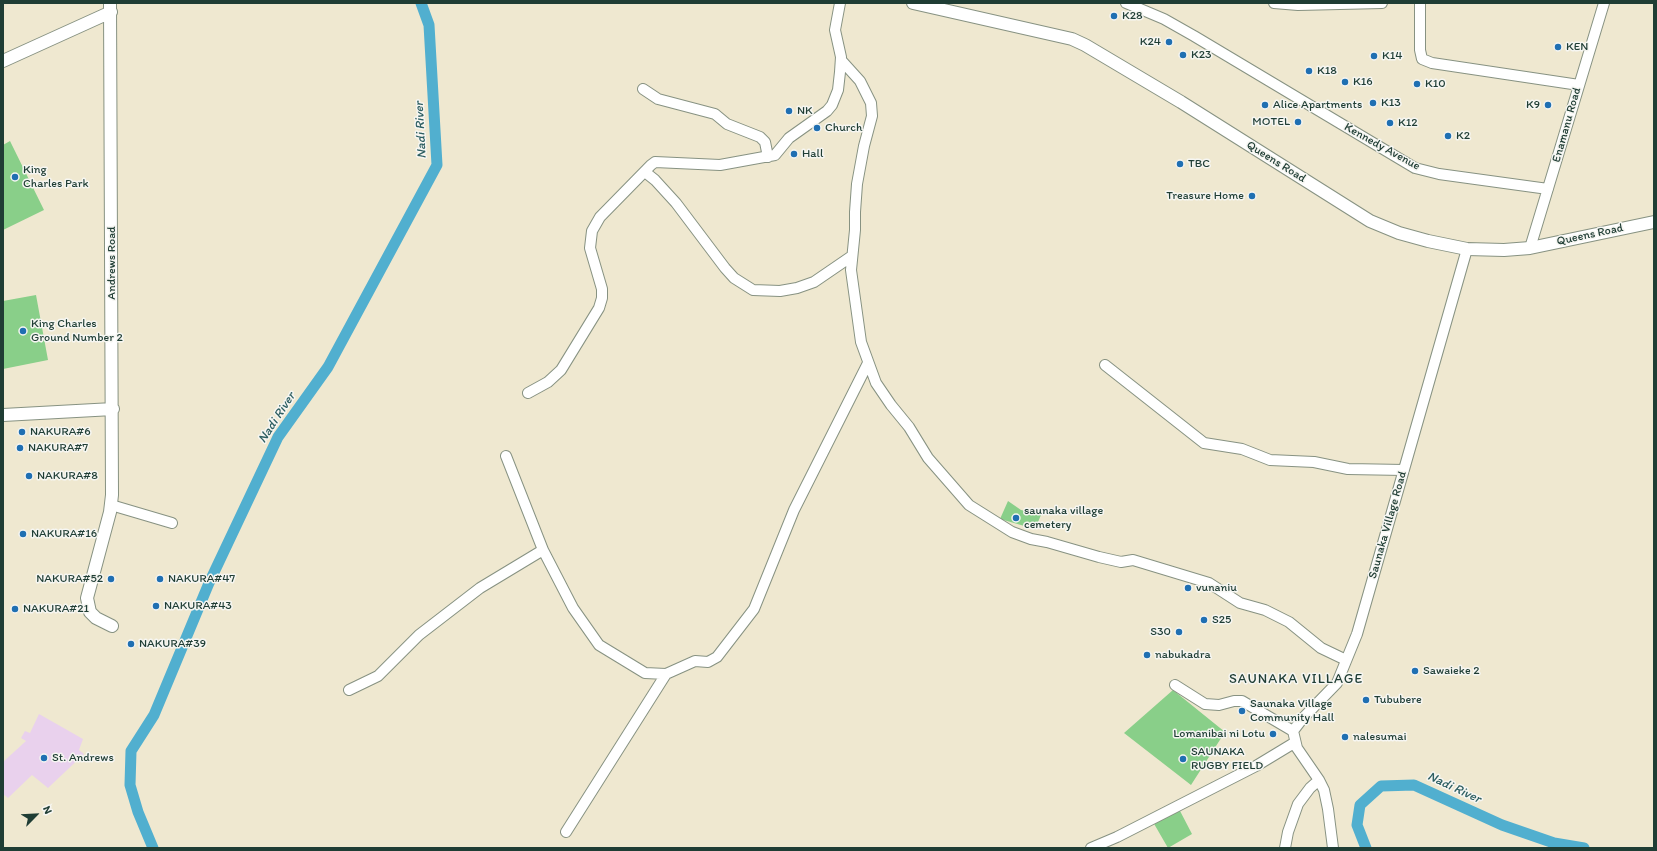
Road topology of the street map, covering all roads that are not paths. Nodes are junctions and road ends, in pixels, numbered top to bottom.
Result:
1 (840, 3) edge
2 (912, 3) edge
3 (1126, 3) edge
4 (1274, 3) edge
5 (1382, 3) edge
6 (1420, 3) edge
7 (1604, 3) edge
8 (937, 6) edge
9 (110, 7) edge
10 (840, 60) junction
11 (3, 61) edge
12 (1579, 86) junction
13 (643, 89) dead end
14 (768, 156) junction
15 (645, 172) junction
16 (1548, 189) junction
17 (1654, 222) edge
18 (1530, 248) junction
19 (1467, 249) junction
20 (852, 256) junction
21 (868, 363) junction
22 (1105, 365) dead end
23 (528, 393) dead end
24 (112, 409) junction
25 (3, 415) edge
26 (506, 456) dead end
27 (1404, 470) junction
28 (111, 505) junction
29 (172, 523) dead end
30 (543, 550) junction
31 (112, 626) dead end
32 (1346, 660) junction
33 (666, 674) junction
34 (1175, 685) dead end
35 (349, 690) dead end
36 (1293, 731) junction
37 (1294, 743) junction
38 (1319, 780) junction
39 (566, 832) dead end
40 (1091, 848) edge
41 (1285, 848) edge
42 (1333, 848) edge

1 - 10 street
2 - 8 main road, Queens Road
3 - 16 street, Kennedy Avenue
4 - 5 street
6 - 12 street
7 - 12 street, Enamanu Road
8 - 19 main road, Queens Road
9 - 11 main road
9 - 24 main road, Andrews Road
10 - 14 street
10 - 20 street
12 - 16 street, Enamanu Road
13 - 14 street
14 - 15 street
15 - 20 street
15 - 23 street
16 - 18 street, Enamanu Road
17 - 18 main road, Queens Road
18 - 19 main road, Queens Road
19 - 27 street, Saunaka Village Road
20 - 21 street
21 - 32 street
21 - 33 street
22 - 27 street
24 - 25 main road
24 - 28 main road, Andrews Road
26 - 30 street
27 - 32 street, Saunaka Village Road
28 - 29 street
28 - 31 main road, Andrews Road
30 - 33 street
30 - 35 street
32 - 36 street, Saunaka Village Road
33 - 39 street
34 - 36 street
36 - 37 street
37 - 38 street
37 - 40 street
38 - 41 street
38 - 42 street

